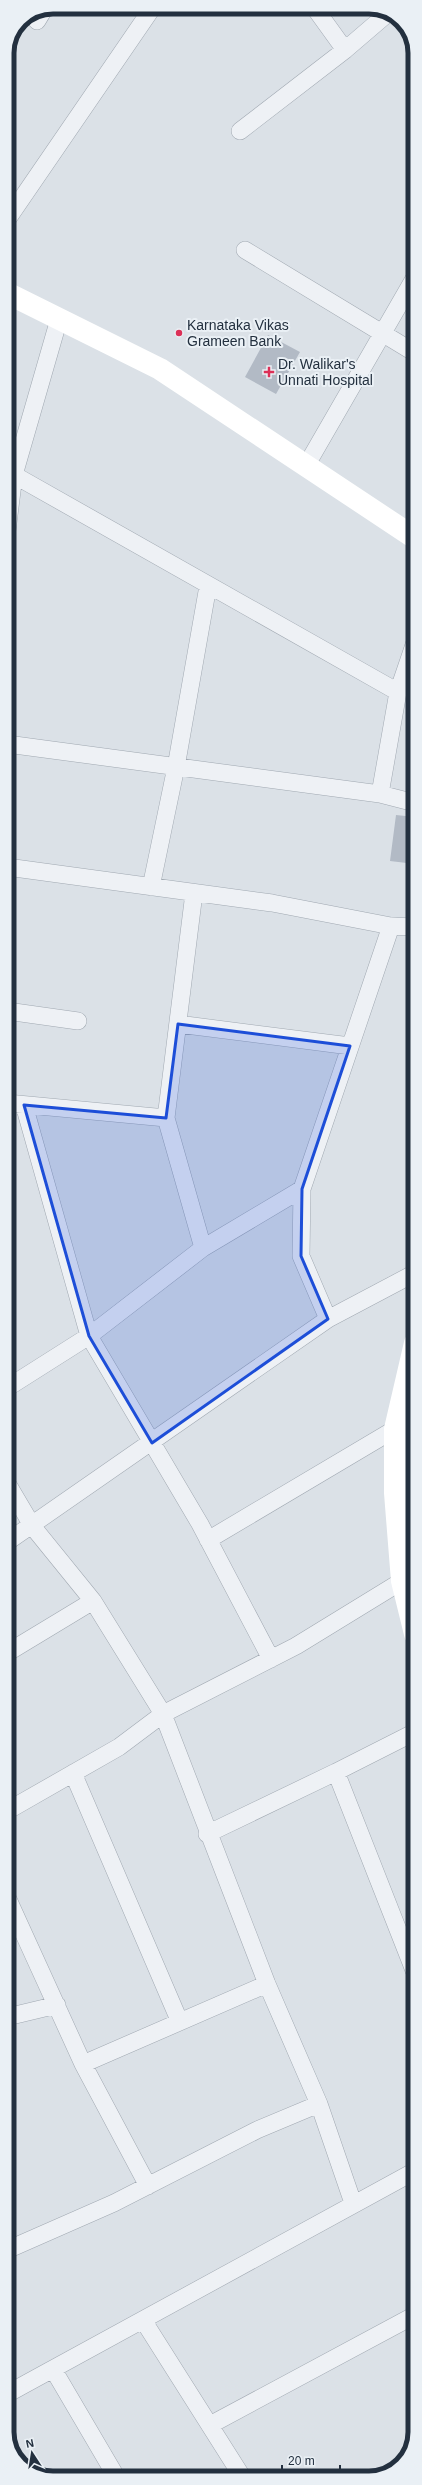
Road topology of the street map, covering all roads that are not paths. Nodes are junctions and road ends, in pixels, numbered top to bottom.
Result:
1 (148, 14) edge
2 (319, 14) edge
3 (384, 17) edge
4 (345, 50) junction
5 (240, 131) dead end
6 (14, 210) edge
7 (245, 250) dead end
8 (408, 289) edge
9 (14, 296) edge
10 (59, 319) junction
11 (383, 333) junction
12 (408, 349) edge
13 (14, 463) edge
14 (306, 466) junction
15 (14, 475) edge
16 (408, 533) edge
17 (208, 586) junction
18 (408, 663) edge
19 (398, 692) junction
20 (14, 745) edge
21 (176, 767) junction
22 (380, 794) junction
23 (408, 801) edge
24 (14, 868) edge
25 (151, 886) junction
26 (194, 892) junction
27 (391, 926) junction
28 (408, 927) edge
29 (14, 1013) edge
30 (78, 1021) dead end
31 (178, 1024) junction
32 (350, 1046) junction
33 (15, 1104) edge
34 (166, 1118) junction
35 (302, 1189) junction
36 (203, 1248) junction
37 (408, 1277) edge
38 (328, 1319) junction
39 (89, 1336) junction
40 (408, 1373) edge
41 (14, 1384) edge
42 (395, 1428) junction
43 (152, 1443) junction
44 (14, 1495) edge
45 (33, 1527) junction
46 (14, 1538) edge
47 (208, 1540) junction
48 (402, 1581) junction
49 (93, 1601) junction
50 (408, 1605) edge
51 (14, 1649) edge
52 (271, 1659) junction
53 (163, 1714) junction
54 (408, 1736) edge
55 (336, 1772) junction
56 (74, 1773) junction
57 (14, 1807) edge
58 (208, 1834) junction
59 (14, 1912) edge
60 (408, 1955) edge
61 (267, 1984) junction
62 (57, 2005) junction
63 (14, 2015) edge
64 (179, 2020) junction
65 (83, 2064) junction
66 (320, 2104) junction
67 (408, 2175) edge
68 (148, 2186) junction
69 (352, 2203) junction
70 (14, 2247) edge
71 (408, 2319) edge
72 (143, 2320) junction
73 (53, 2369) junction
74 (14, 2390) edge
75 (210, 2425) junction
76 (113, 2471) edge
77 (239, 2471) edge

1 - 6 street
2 - 4 street
3 - 4 street
4 - 5 street
7 - 11 street
8 - 11 street
9 - 10 street
10 - 13 street
10 - 14 street
11 - 12 street
11 - 14 street
14 - 16 street
15 - 17 street
17 - 19 street
17 - 21 street
18 - 19 street
19 - 22 street
20 - 21 street
21 - 22 street
21 - 25 street
22 - 23 street
24 - 25 street
25 - 26 street
26 - 27 street
26 - 31 street
27 - 28 street
27 - 32 street
29 - 30 street
31 - 32 street
31 - 34 street
32 - 35 street
33 - 34 street
33 - 39 street
34 - 36 street
35 - 36 street
35 - 38 street
36 - 39 street
37 - 38 street
38 - 43 street
39 - 41 street
39 - 43 street
40 - 42 street
42 - 47 street
42 - 48 street
43 - 45 street
43 - 47 street
44 - 45 street
45 - 46 street
45 - 49 street
47 - 52 street
48 - 50 street
48 - 52 street
49 - 51 street
49 - 53 street
52 - 53 street
53 - 56 street
53 - 58 street
54 - 55 street
55 - 58 street
55 - 60 street
56 - 57 street
56 - 64 street
58 - 61 street
59 - 62 street
61 - 64 street
61 - 66 street
62 - 63 street
62 - 65 street
64 - 65 street
65 - 68 street
66 - 68 street
66 - 69 street
67 - 69 street
68 - 70 street
69 - 72 street
71 - 75 street
72 - 73 street
72 - 75 street
73 - 74 street
73 - 76 street
75 - 77 street

